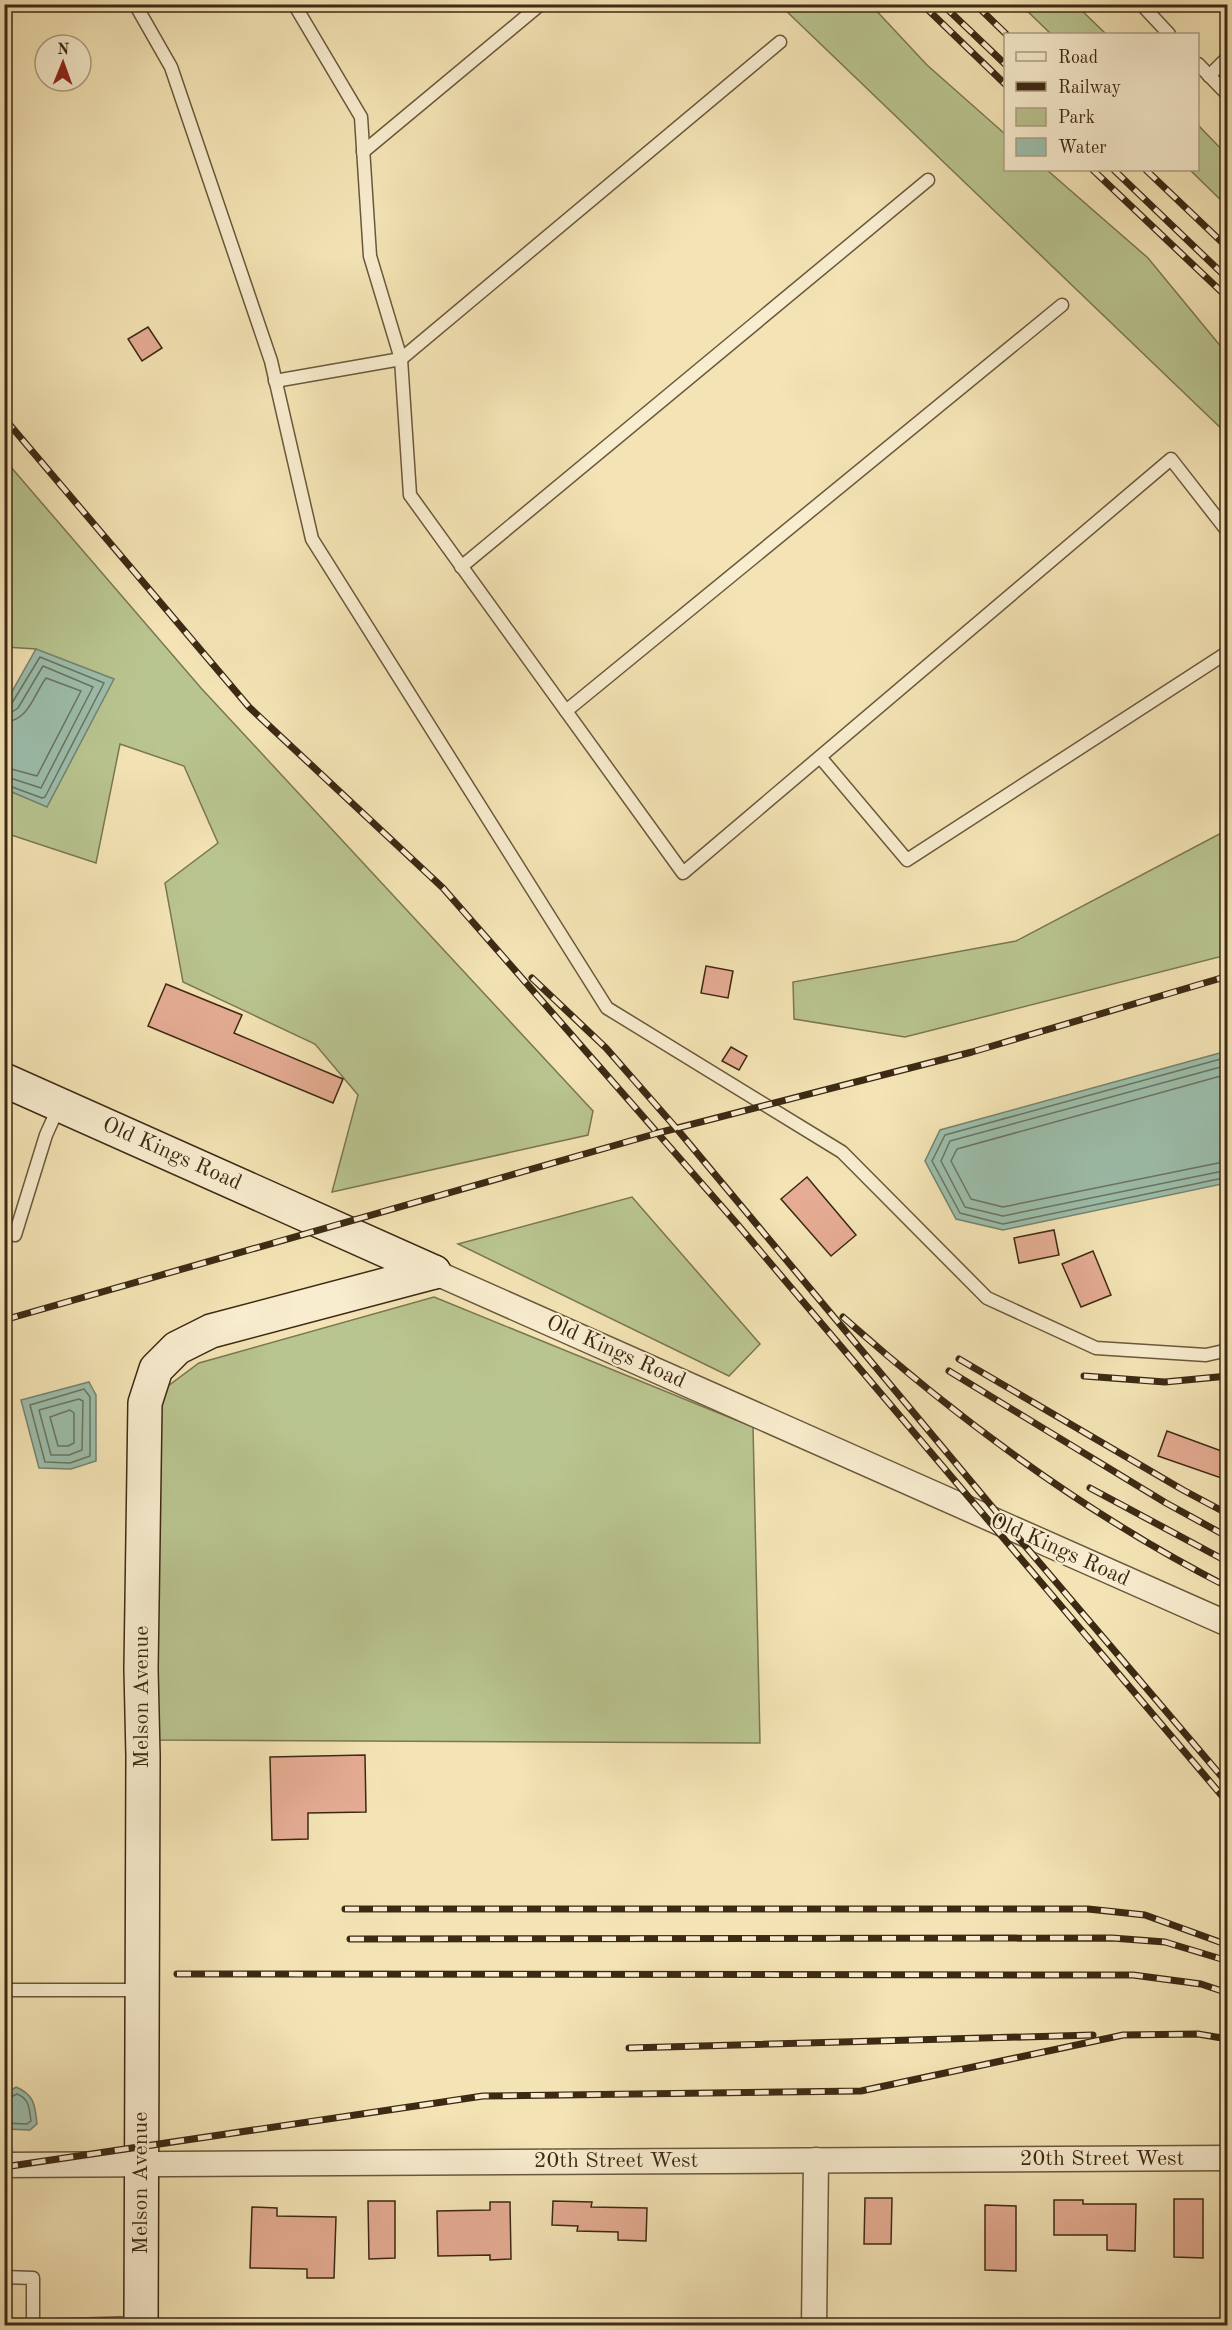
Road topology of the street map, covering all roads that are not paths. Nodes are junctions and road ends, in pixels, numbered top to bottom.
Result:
1 (135, 4) edge
2 (294, 4) edge
3 (541, 4) edge
4 (1140, 4) edge
5 (1168, 33) edge
6 (780, 42) dead end
7 (1227, 57) edge
8 (1199, 66) edge
9 (1209, 76) junction
10 (1227, 95) edge
11 (363, 153) junction
12 (928, 180) dead end
13 (1062, 305) dead end
14 (401, 359) junction
15 (275, 381) junction
16 (1227, 532) edge
17 (461, 567) junction
18 (1227, 652) edge
19 (566, 711) junction
20 (820, 757) junction
21 (4, 1080) edge
22 (59, 1104) junction
23 (15, 1235) dead end
24 (434, 1272) junction
25 (1227, 1350) edge
26 (1227, 1624) edge
27 (4, 1990) edge
28 (142, 1990) junction
29 (1227, 2158) edge
30 (816, 2160) junction
31 (141, 2164) junction
32 (4, 2165) edge
33 (4, 2277) edge
34 (141, 2324) edge
35 (34, 2325) edge
36 (814, 2325) edge

1 - 15 lane
2 - 11 lane
3 - 11 lane
4 - 5 lane
6 - 14 lane
7 - 9 lane
8 - 9 lane
9 - 10 lane
11 - 14 lane
12 - 17 lane
13 - 19 lane
14 - 15 lane
14 - 17 lane
15 - 25 lane
16 - 20 lane
17 - 19 lane
18 - 20 lane
19 - 20 lane
21 - 22 street, Old Kings Road
22 - 23 lane
22 - 24 street, Old Kings Road
24 - 26 street, Old Kings Road
24 - 28 street, Melson Avenue
27 - 28 lane
28 - 31 street, Melson Avenue
29 - 30 street, 20th Street West
30 - 31 street, 20th Street West
30 - 36 street
31 - 32 street, 20th Street West
31 - 34 street, Melson Avenue
33 - 35 lane
34 - 35 lane

